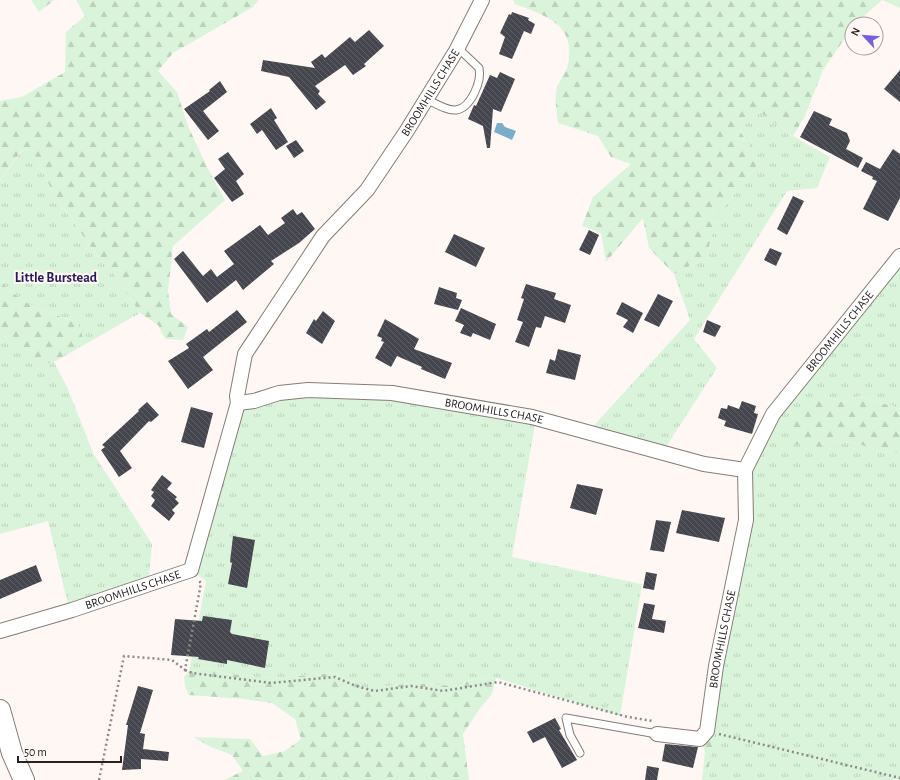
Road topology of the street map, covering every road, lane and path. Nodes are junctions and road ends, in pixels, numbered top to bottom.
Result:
1 (482, 0) edge
2 (458, 48) junction
3 (426, 99) junction
4 (900, 256) edge
5 (238, 403) junction
6 (745, 470) junction
7 (191, 570) junction
8 (0, 631) edge
9 (186, 670) junction
10 (0, 710) edge
11 (657, 728) junction
12 (707, 731) junction
13 (580, 753) dead end
14 (900, 778) edge
15 (24, 780) edge
16 (99, 780) edge

1 - 2 street, BROOMHILLS CHASE
2 - 3 street, BROOMHILLS CHASE
2 - 3 lane
3 - 5 street, BROOMHILLS CHASE
4 - 6 street, BROOMHILLS CHASE
5 - 6 street, BROOMHILLS CHASE
5 - 7 street, BROOMHILLS CHASE
6 - 12 street, BROOMHILLS CHASE
7 - 8 street, BROOMHILLS CHASE
7 - 9 path
9 - 11 path
9 - 16 path
10 - 15 street
11 - 12 street
11 - 13 lane
12 - 14 path

